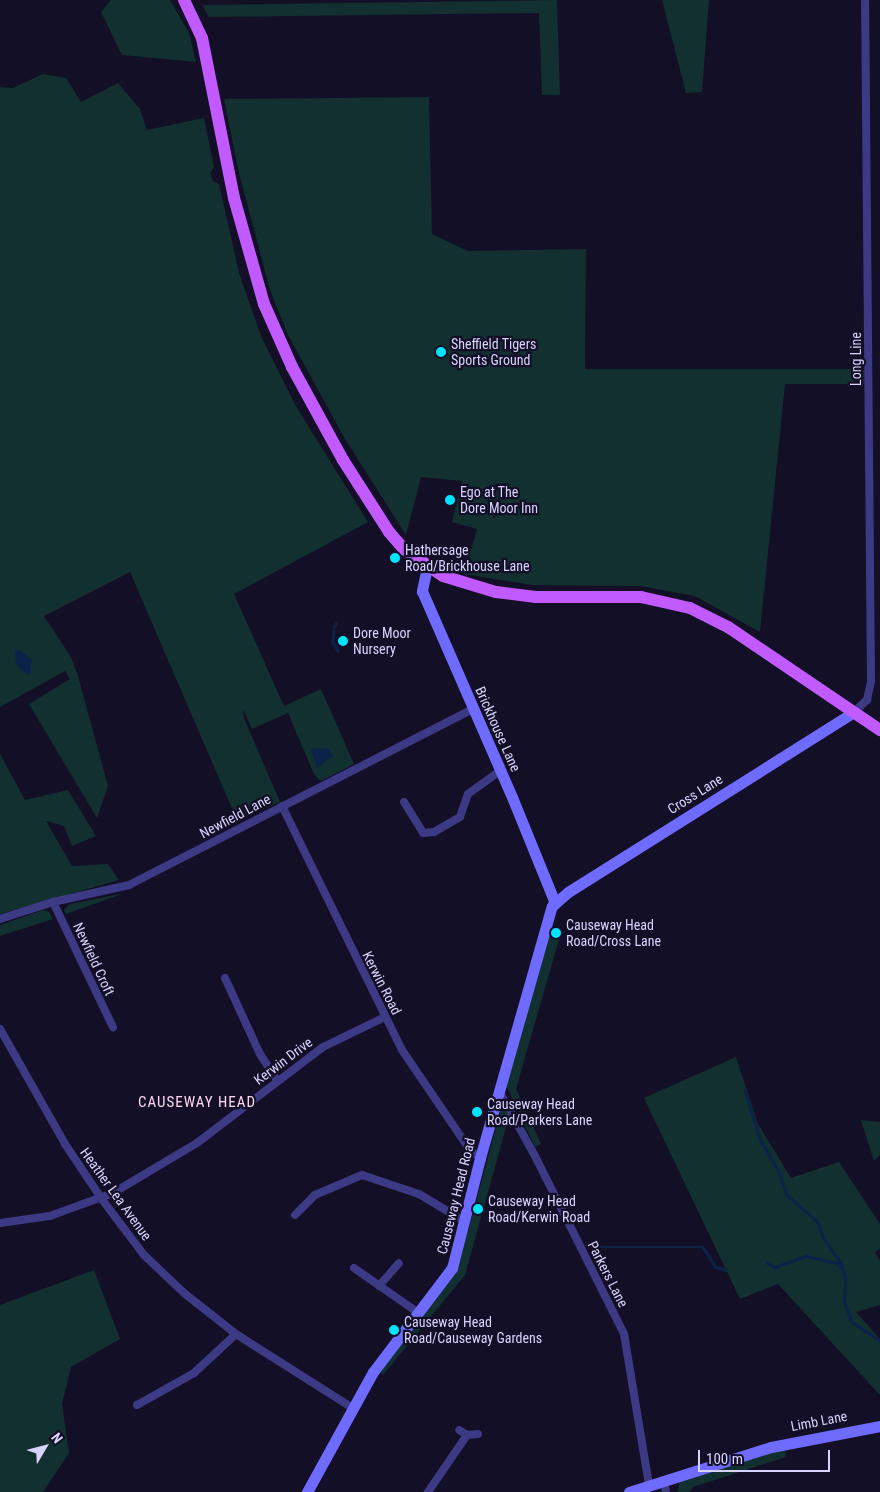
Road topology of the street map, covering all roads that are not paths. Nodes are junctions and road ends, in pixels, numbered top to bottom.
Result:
1 (184, 0) edge
2 (865, 0) edge
3 (427, 567) junction
4 (473, 709) junction
5 (854, 712) junction
6 (880, 730) edge
7 (501, 770) junction
8 (404, 802) dead end
9 (282, 806) junction
10 (53, 902) junction
11 (555, 903) junction
12 (0, 919) edge
13 (225, 978) dead end
14 (385, 1017) junction
15 (113, 1027) dead end
16 (0, 1029) edge
17 (277, 1080) junction
18 (499, 1091) junction
19 (480, 1158) junction
20 (101, 1198) junction
21 (295, 1215) dead end
22 (464, 1221) junction
23 (0, 1223) edge
24 (400, 1263) dead end
25 (354, 1268) dead end
26 (380, 1286) junction
27 (417, 1312) junction
28 (236, 1334) junction
29 (137, 1405) dead end
30 (351, 1407) junction
31 (880, 1426) edge
32 (459, 1430) dead end
33 (467, 1434) junction
34 (478, 1434) dead end
35 (664, 1480) junction
36 (650, 1485) junction
37 (307, 1492) edge
38 (428, 1492) edge
39 (629, 1492) edge
40 (666, 1492) edge

1 - 3 main road
2 - 5 street, Long Line
3 - 4 street, Brickhouse Lane
3 - 5 main road
4 - 7 street, Brickhouse Lane
4 - 9 street, Newfield Lane
5 - 6 main road
5 - 11 street, Cross Lane
7 - 8 street
7 - 11 street, Brickhouse Lane
9 - 10 street, Newfield Lane
9 - 14 street, Kerwin Road
10 - 12 street, Newfield Lane
10 - 15 street, Newfield Croft
11 - 18 street, Causeway Head Road
13 - 17 street
14 - 17 street, Kerwin Drive
14 - 19 street, Kerwin Road
16 - 20 street, Heather Lea Avenue
17 - 20 street, Kerwin Drive
18 - 19 street, Causeway Head Road
18 - 36 street, Parkers Lane
19 - 22 street, Causeway Head Road
20 - 23 street, Kerwin Drive
20 - 28 street, Heather Lea Avenue
21 - 22 street
22 - 27 street, Causeway Head Road
24 - 26 street
25 - 26 street
26 - 27 street
27 - 30 street, Causeway Head Road
28 - 29 street
28 - 30 street, Heather Lea Avenue
30 - 37 street, Causeway Head Road
31 - 35 street, Limb Lane
32 - 33 street
33 - 34 street
33 - 38 street
35 - 36 street, Limb Lane
35 - 40 street
36 - 39 street, Limb Lane

